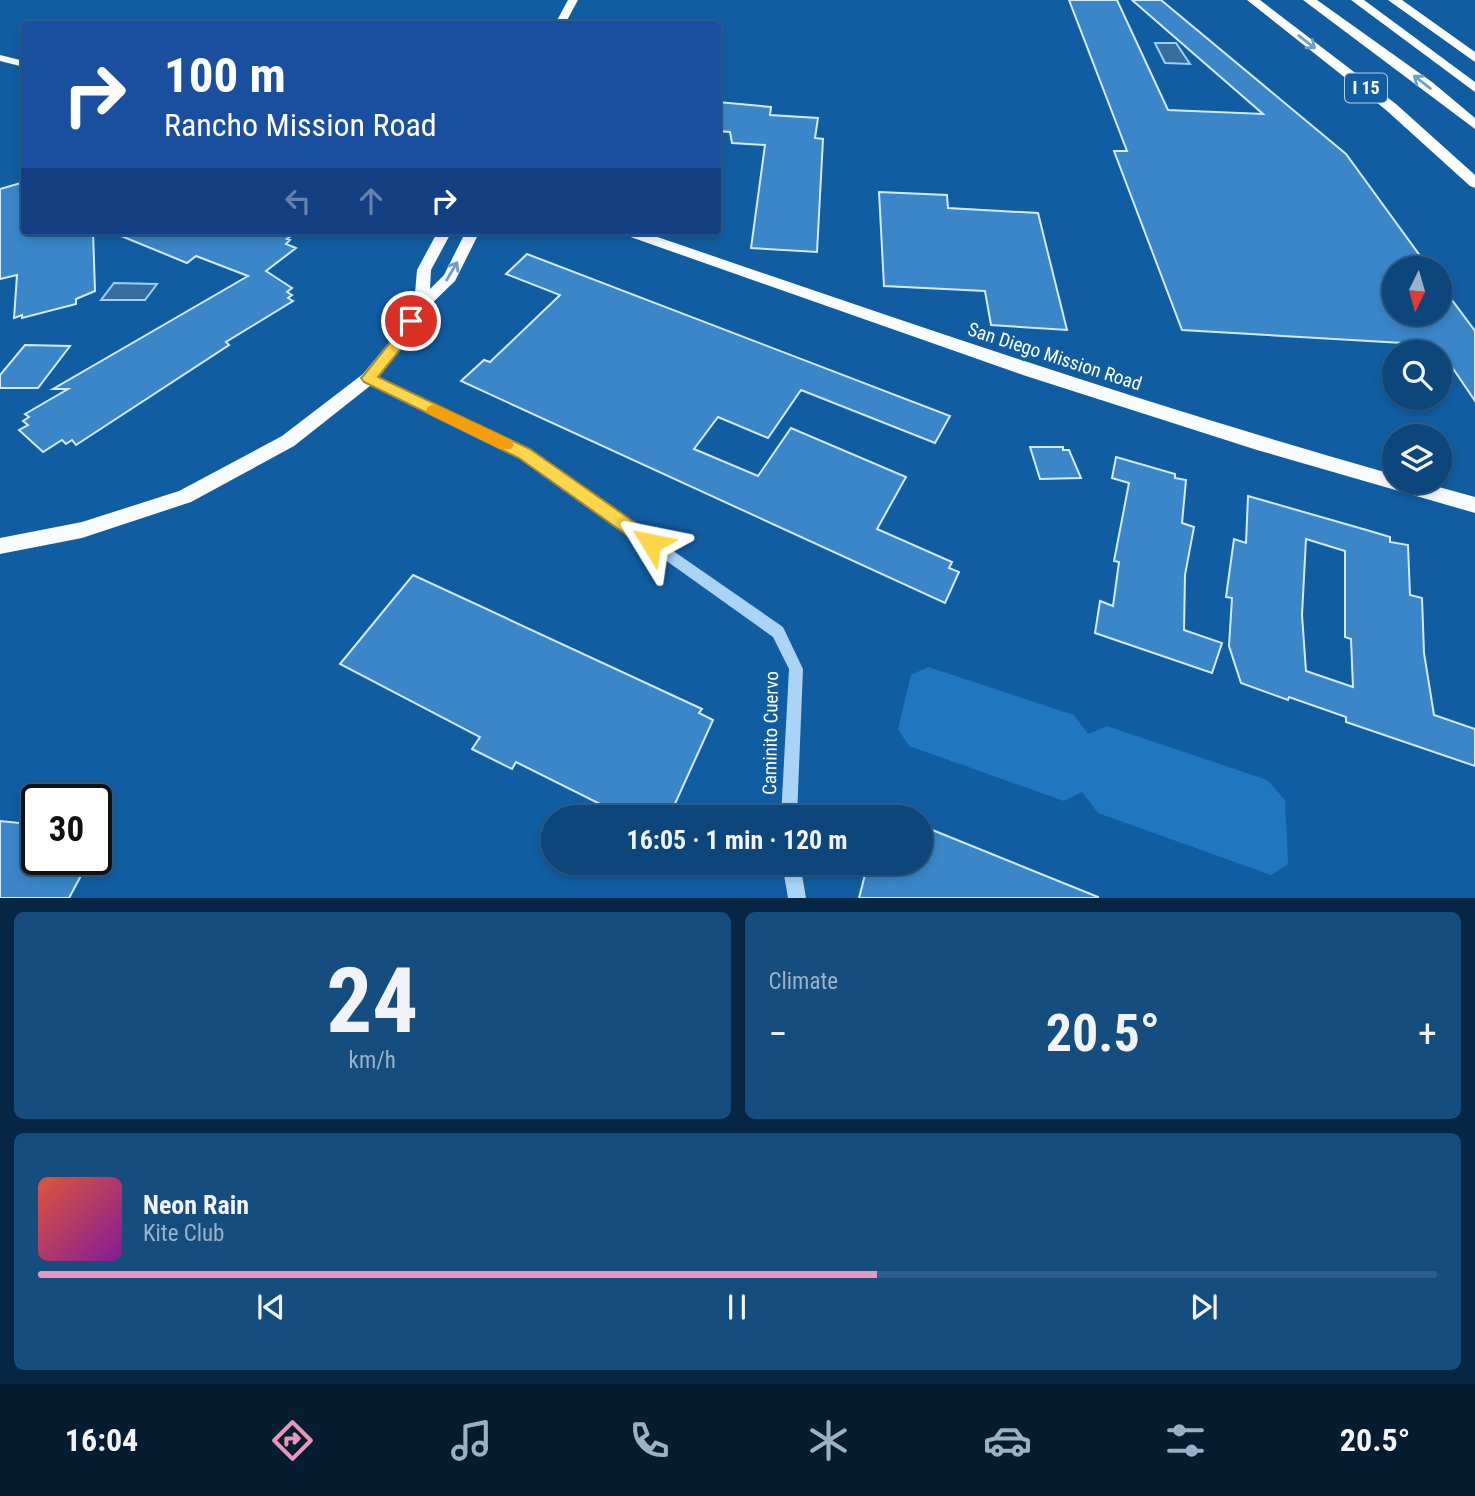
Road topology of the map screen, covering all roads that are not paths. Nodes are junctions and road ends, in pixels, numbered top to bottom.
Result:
1 (573, 0) edge
2 (1253, 0) edge
3 (1309, 0) edge
4 (1357, 0) edge
5 (1394, 0) edge
6 (562, 21) edge
7 (0, 58) edge
8 (1475, 58) edge
9 (21, 63) edge
10 (1475, 88) edge
11 (1475, 125) edge
12 (1475, 183) edge
13 (443, 235) edge
14 (471, 235) edge
15 (638, 235) edge
16 (421, 305) junction
17 (369, 378) junction
18 (1475, 505) edge
19 (0, 546) edge
20 (790, 805) edge
21 (793, 875) edge
22 (797, 898) edge

1 - 6 main road
2 -> 12 highway, I 15
11 -> 3 highway
4 - 10 highway
5 - 8 highway
7 - 9 main road
13 - 16 main road
16 -> 14 main road
15 - 18 main road, San Diego Mission Road
16 - 17 main road
17 - 19 main road
17 - 20 street, Caminito Cuervo
21 - 22 street

